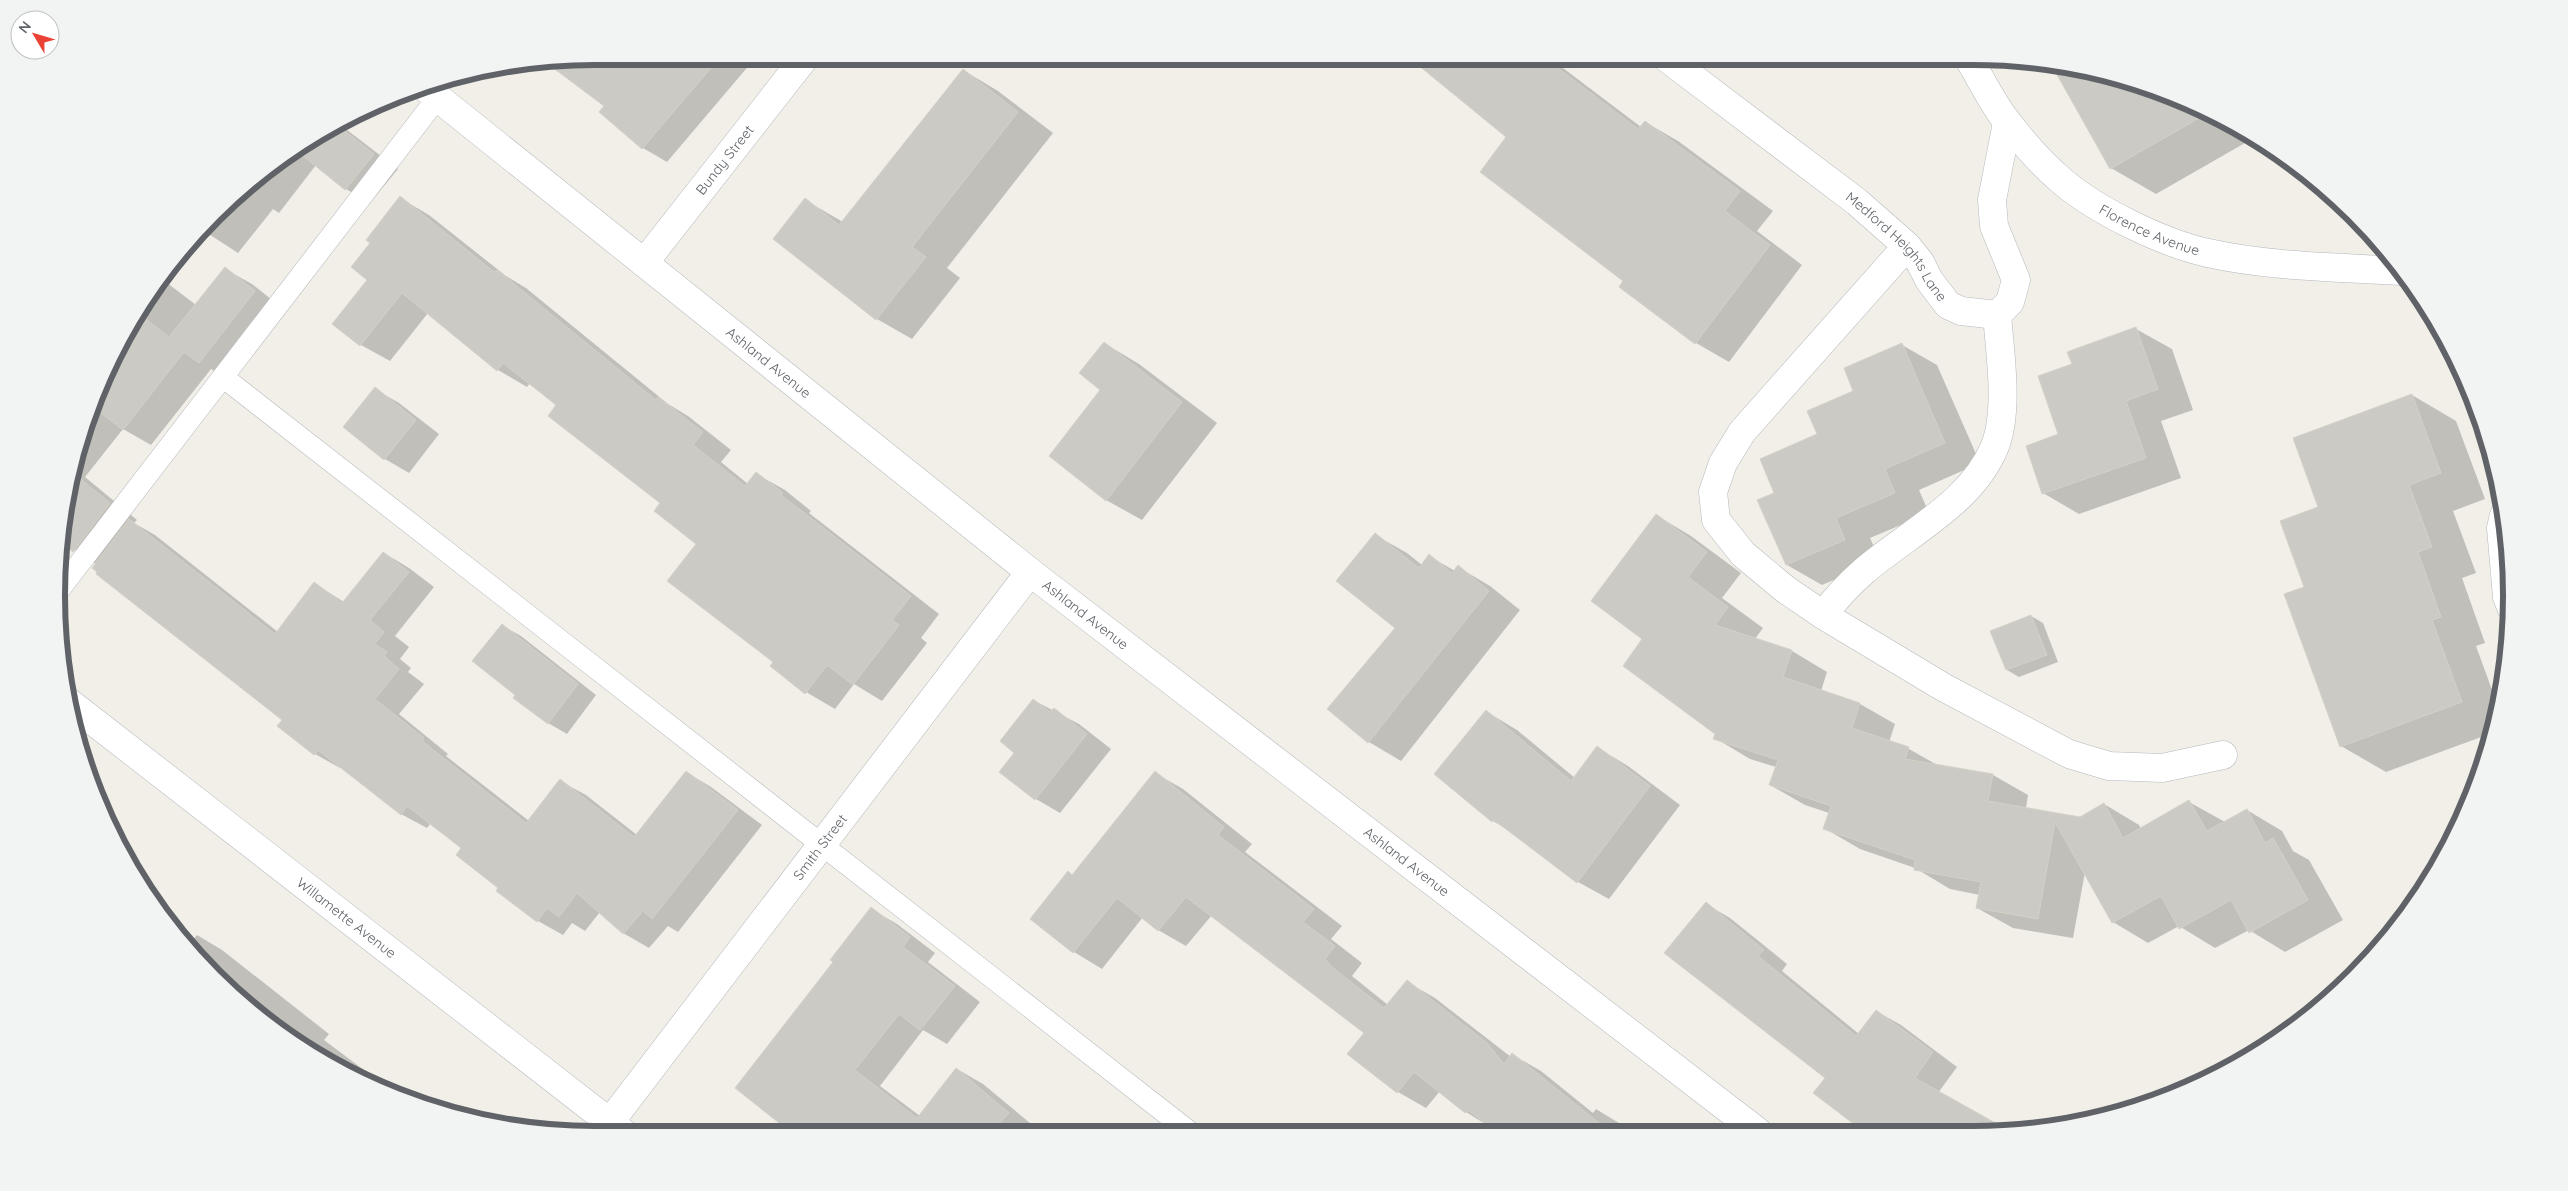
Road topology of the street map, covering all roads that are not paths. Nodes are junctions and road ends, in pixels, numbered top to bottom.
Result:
1 (799, 65) edge
2 (1676, 65) edge
3 (1972, 65) edge
4 (430, 91) edge
5 (2007, 123) junction
6 (1907, 246) junction
7 (644, 263) junction
8 (2391, 270) edge
9 (1997, 315) junction
10 (222, 377) junction
11 (1030, 572) junction
12 (65, 582) edge
13 (1824, 615) junction
14 (77, 709) edge
15 (2223, 755) dead end
16 (822, 845) junction
17 (615, 1126) edge
18 (619, 1126) edge
19 (1182, 1126) edge
20 (1751, 1126) edge

1 - 7 street, Bundy Street
2 - 6 street, Medford Heights Lane
3 - 5 street, Florence Avenue
4 - 7 street, Ashland Avenue
4 - 10 lane
5 - 8 street, Florence Avenue
5 - 9 street
6 - 9 street, Medford Heights Lane
6 - 13 street
7 - 11 street, Ashland Avenue
9 - 13 street
10 - 12 lane
10 - 16 lane
11 - 16 street, Smith Street
11 - 20 street, Ashland Avenue
13 - 15 street
14 - 17 street, Willamette Avenue
16 - 18 street, Smith Street
16 - 19 lane

